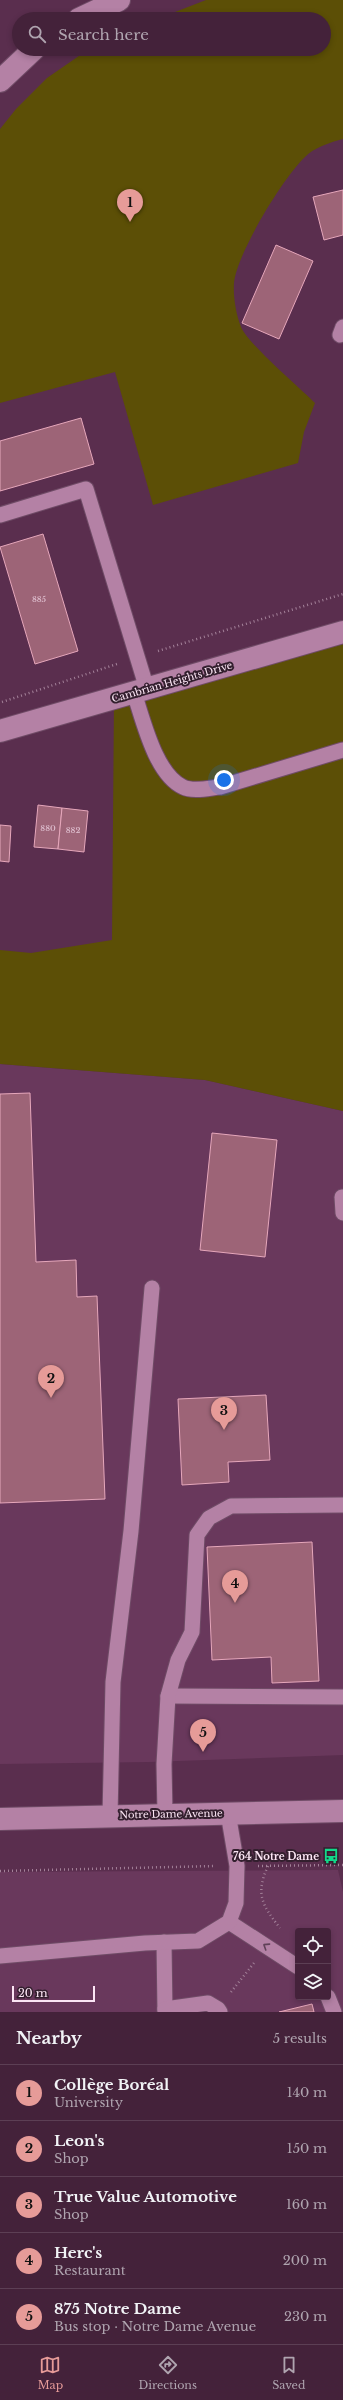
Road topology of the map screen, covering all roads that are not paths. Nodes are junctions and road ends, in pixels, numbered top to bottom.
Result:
1 (119, 0) edge
2 (94, 12) edge
3 (27, 56) edge
4 (0, 81) edge
5 (0, 515) edge
6 (343, 632) edge
7 (140, 691) junction
8 (0, 731) edge
9 (343, 750) edge
10 (342, 1197) edge
11 (343, 1214) edge
12 (152, 1288) dead end
13 (343, 1505) edge
14 (168, 1696) junction
15 (343, 1697) edge
16 (343, 1811) edge
17 (228, 1813) junction
18 (165, 1814) junction
19 (110, 1816) junction
20 (0, 1819) edge
21 (228, 1922) junction
22 (164, 1942) junction
23 (0, 1956) edge
24 (295, 1966) edge
25 (329, 2000) edge
26 (165, 2010) edge
27 (220, 2012) edge
28 (334, 2012) edge

1 - 2 street
3 - 4 street
5 - 7 lane
6 - 7 street, Cambrian Heights Drive
7 - 8 street, Cambrian Heights Drive
7 - 9 lane
10 - 11 lane
12 - 19 lane
13 - 14 lane
14 - 15 lane
14 - 18 lane
16 - 17 street, Notre Dame Avenue
17 - 18 street, Notre Dame Avenue
17 - 21 lane
18 - 19 street, Notre Dame Avenue
19 - 20 street, Notre Dame Avenue
21 - 22 lane
24 -> 21 lane
22 - 23 lane
22 - 26 lane
25 - 28 lane
26 - 27 lane

